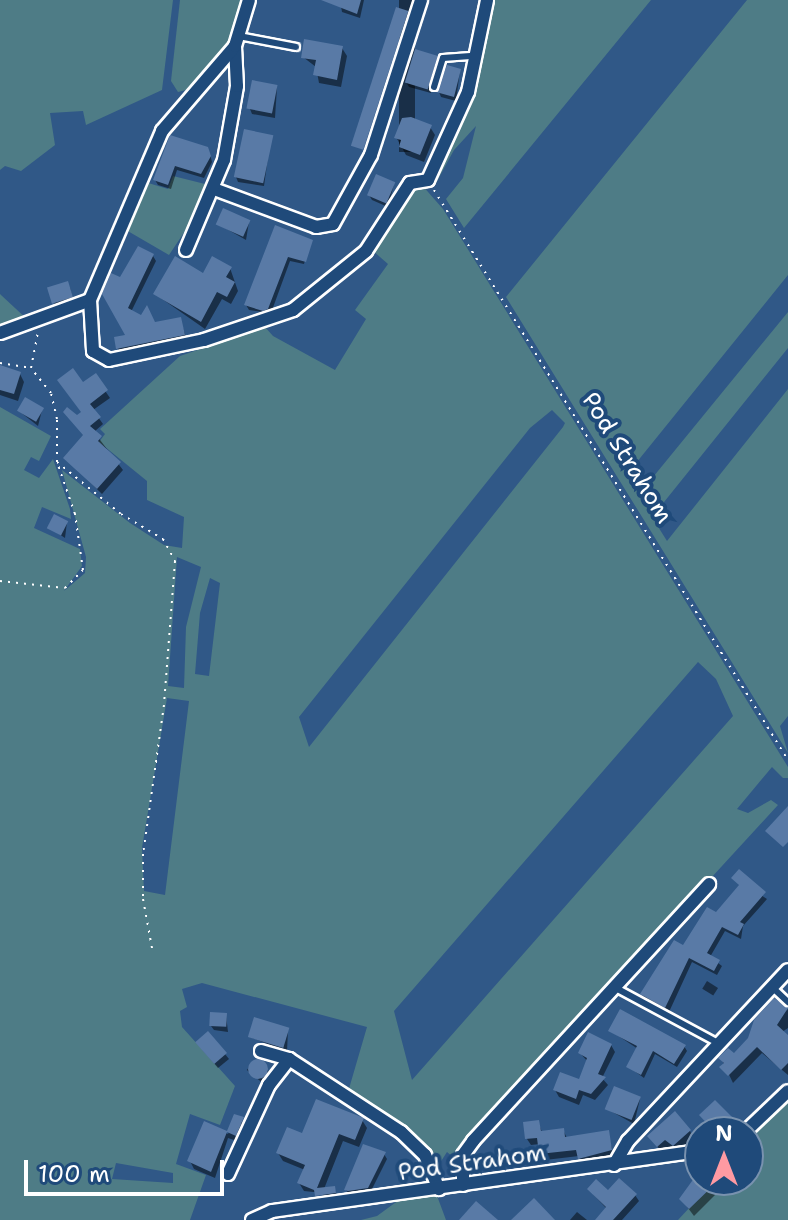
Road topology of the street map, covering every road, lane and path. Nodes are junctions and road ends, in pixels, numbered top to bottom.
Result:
1 (249, 0) edge
2 (421, 0) edge
3 (487, 0) edge
4 (237, 41) junction
5 (296, 47) dead end
6 (477, 55) junction
7 (434, 87) dead end
8 (428, 180) junction
9 (214, 189) junction
10 (186, 250) dead end
11 (90, 300) junction
12 (43, 321) junction
13 (0, 333) edge
14 (0, 363) edge
15 (31, 368) junction
16 (57, 462) junction
17 (0, 581) edge
18 (788, 760) edge
19 (709, 884) dead end
20 (152, 948) dead end
21 (788, 970) edge
22 (614, 987) junction
23 (773, 988) junction
24 (788, 1002) edge
25 (720, 1044) junction
26 (261, 1051) dead end
27 (289, 1059) junction
28 (788, 1091) edge
29 (762, 1116) edge
30 (684, 1154) edge
31 (614, 1165) junction
32 (228, 1174) dead end
33 (463, 1185) junction
34 (439, 1189) junction
35 (252, 1220) edge

1 - 4 street
2 - 9 street
3 - 6 street
4 - 5 lane
4 - 9 street
4 - 11 street
6 - 7 lane
6 - 8 street
8 - 11 street
8 - 18 path, Pod Strahom
9 - 10 street
11 - 12 street
12 - 13 street
12 - 15 path
14 - 15 path
15 - 16 path
16 - 17 path
16 - 20 path
19 - 22 street
21 - 23 street
22 - 25 lane
22 - 33 street
23 - 24 lane
23 - 25 street
25 - 31 street
26 - 27 street
27 - 32 street
27 - 34 street
28 - 29 street
30 - 31 street, Pod Strahom
31 - 33 street, Pod Strahom
33 - 34 street, Pod Strahom
34 - 35 street, Pod Strahom

